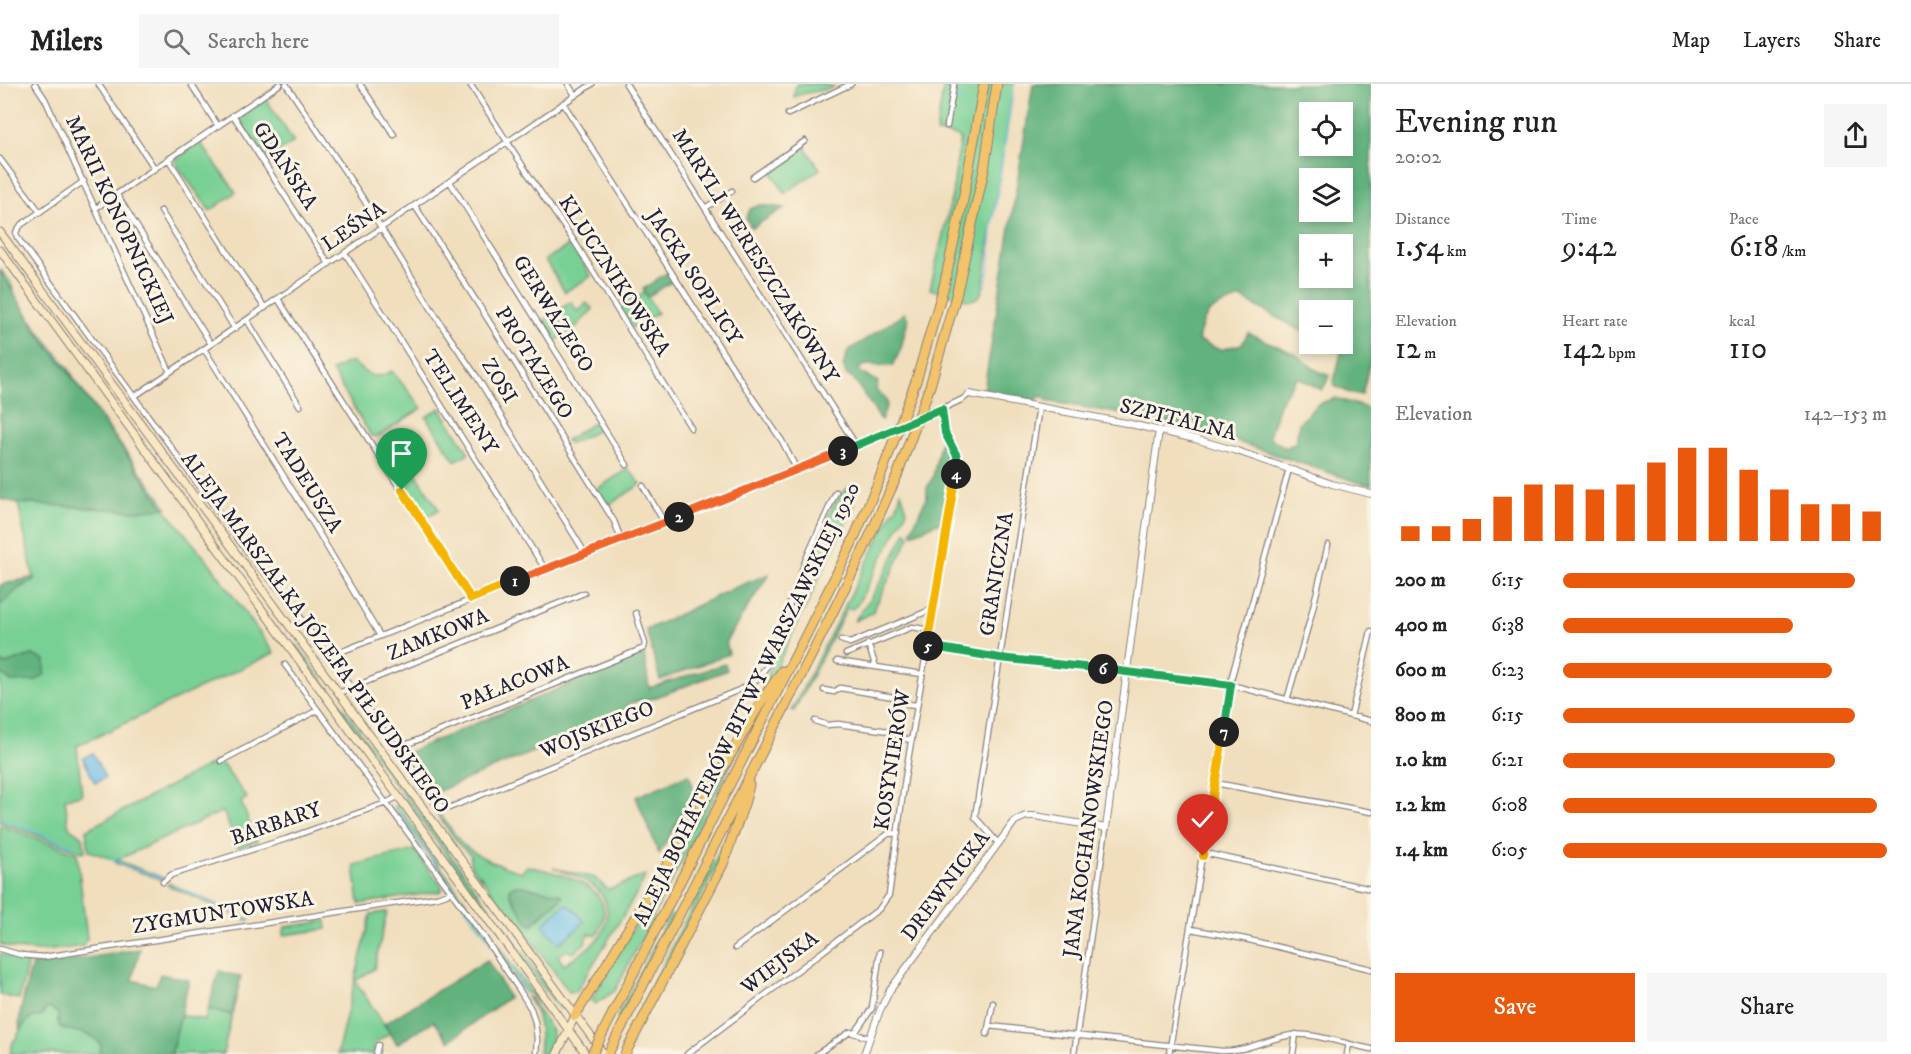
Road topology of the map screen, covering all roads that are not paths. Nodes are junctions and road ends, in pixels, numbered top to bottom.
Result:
1 (35, 84) edge
2 (191, 84) edge
3 (280, 84) edge
4 (286, 84) edge
5 (360, 84) edge
6 (470, 84) edge
7 (568, 84) edge
8 (592, 84) edge
9 (626, 84) edge
10 (851, 84) edge
11 (954, 84) edge
12 (984, 84) edge
13 (997, 84) edge
14 (99, 85) edge
15 (575, 95) junction
16 (563, 103) junction
17 (788, 114) dead end
18 (233, 115) junction
19 (218, 126) junction
20 (947, 126) dead end
21 (393, 135) dead end
22 (805, 141) dead end
23 (507, 142) junction
24 (0, 159) edge
25 (169, 160) junction
26 (155, 169) junction
27 (753, 177) dead end
28 (84, 181) junction
29 (450, 182) junction
30 (732, 190) dead end
31 (117, 195) junction
32 (415, 206) junction
33 (96, 208) junction
34 (705, 208) junction
35 (161, 211) dead end
36 (40, 212) junction
37 (382, 228) junction
38 (0, 231) edge
39 (0, 250) edge
40 (345, 253) junction
41 (329, 264) junction
42 (278, 299) junction
43 (265, 308) junction
44 (247, 320) junction
45 (235, 329) junction
46 (211, 344) junction
47 (204, 349) junction
48 (170, 372) junction
49 (971, 395) joint
50 (135, 396) junction
51 (300, 406) dead end
52 (1039, 407) junction
53 (942, 409) junction
54 (691, 428) dead end
55 (1159, 430) junction
56 (856, 445) junction
57 (627, 465) dead end
58 (1289, 469) junction
59 (797, 470) junction
60 (643, 486) dead end
61 (836, 492) dead end
62 (1371, 494) edge
63 (664, 522) junction
64 (621, 539) junction
65 (1328, 545) dead end
66 (585, 553) junction
67 (545, 569) junction
68 (584, 593) dead end
69 (471, 599) junction
70 (933, 609) junction
71 (636, 613) dead end
72 (930, 630) junction
73 (1371, 631) edge
74 (380, 636) junction
75 (804, 639) junction
76 (841, 640) dead end
77 (868, 644) junction
78 (927, 646) junction
79 (846, 654) dead end
80 (328, 657) junction
81 (1000, 658) junction
82 (837, 661) dead end
83 (285, 665) dead end
84 (876, 667) junction
85 (1126, 671) junction
86 (922, 674) junction
87 (1231, 685) junction
88 (352, 687) junction
89 (824, 690) dead end
90 (339, 693) junction
91 (1287, 700) junction
92 (917, 705) junction
93 (318, 710) junction
94 (1351, 716) junction
95 (815, 721) dead end
96 (1371, 722) edge
97 (912, 740) junction
98 (398, 748) junction
99 (221, 761) dead end
100 (752, 771) junction
101 (1215, 783) junction
102 (399, 796) junction
103 (386, 803) junction
104 (444, 810) joint
105 (1371, 812) edge
106 (1106, 828) junction
107 (898, 833) junction
108 (998, 843) junction
109 (1204, 853) junction
110 (163, 882) dead end
111 (1371, 889) edge
112 (452, 892) junction
113 (890, 895) joint
114 (1191, 929) junction
115 (735, 948) dead end
116 (0, 949) edge
117 (880, 952) dead end
118 (1371, 969) edge
119 (993, 1003) dead end
120 (575, 1016) junction
121 (988, 1026) junction
122 (568, 1028) junction
123 (855, 1033) junction
124 (987, 1034) dead end
125 (1296, 1034) junction
126 (1077, 1035) junction
127 (870, 1038) junction
128 (1349, 1044) junction
129 (378, 1045) dead end
130 (1171, 1046) junction
131 (1371, 1049) edge
132 (376, 1054) edge
133 (536, 1054) edge
134 (557, 1054) edge
135 (586, 1054) edge
136 (592, 1054) edge
137 (606, 1054) edge
138 (625, 1054) edge
139 (687, 1054) edge
140 (817, 1054) edge
141 (864, 1054) edge
142 (1074, 1054) edge
143 (1169, 1054) edge
144 (1293, 1054) edge
145 (1347, 1054) edge

1 - 28 street, MARII KONOPNICKIEJ
2 - 19 street
3 - 18 street
4 - 37 street, ZOSI
5 - 21 street
6 - 23 street, KLUCZNIKOWSKA
7 - 15 street
8 - 15 street, LEŚNA
9 - 34 street, MARYLI WERESZCZAKÓWNY
10 - 17 street
11 - 20 street
12 - 75 highway, ALEJA BOHATERÓW BITWY WARSZAWSKIEJ 1920, bridge
13 - 100 highway, ALEJA BOHATERÓW BITWY WARSZAWSKIEJ 1920, bridge
14 - 26 street
15 - 16 street, LEŚNA
16 - 23 street, LEŚNA
16 - 59 street, JACKA SOPLICY
18 - 19 street
18 - 41 street, GDAŃSKA
19 - 25 street
22 - 27 street
23 - 29 street, LEŚNA
23 - 54 street, KLUCZNIKOWSKA
24 - 36 street
25 - 26 street
25 - 43 street
26 - 31 street
28 - 33 street, MARII KONOPNICKIEJ
28 - 36 street
29 - 32 street, LEŚNA
29 - 57 street, GERWAZEGO
30 - 34 street
31 - 33 street
31 - 46 street
32 - 37 street, LEŚNA
32 - 64 street, PROTAZEGO
33 - 48 street, MARII KONOPNICKIEJ
34 - 56 street, MARYLI WERESZCZAKÓWNY
35 - 45 street
36 - 50 street, ALEJA MARSZAŁKA JÓZEFA PIŁSUDSKIEGO
37 - 40 street, LEŚNA
37 - 66 street, ZOSI
38 - 90 main road, ALEJA MARSZAŁKA JÓZEFA PIŁSUDSKIEGO
39 - 102 main road, ALEJA MARSZAŁKA JÓZEFA PIŁSUDSKIEGO
40 - 41 street, LEŚNA
40 - 67 street, TELIMENY
41 - 42 street, LEŚNA
42 - 43 street, LEŚNA
42 - 69 street
43 - 44 street, LEŚNA
44 - 45 street, LEŚNA
44 - 51 street
45 - 46 street, LEŚNA
46 - 47 street, LEŚNA
47 - 48 street, LEŚNA
47 - 74 street, TADEUSZA
48 - 50 street, LEŚNA
49 - 52 street, SZPITALNA
49 - 53 street, SZPITALNA
50 - 80 street, ALEJA MARSZAŁKA JÓZEFA PIŁSUDSKIEGO
52 - 55 street, SZPITALNA
52 - 81 street, GRANICZNA
53 - 56 street, SZPITALNA
53 - 70 street, KOSYNIERÓW
55 - 58 street, SZPITALNA
55 - 85 street, JANA KOCHANOWSKIEGO
56 - 59 street, SZPITALNA
58 - 62 street, SZPITALNA
58 - 87 street
59 - 63 street, SZPITALNA
60 - 63 street
61 - 104 street, WOJSKIEGO
63 - 64 street, SZPITALNA
64 - 66 street, SZPITALNA
65 - 91 street
66 - 67 street, SZPITALNA
67 - 69 street, SZPITALNA
68 - 88 street, ZAMKOWA
69 - 74 street, SZPITALNA
70 - 72 street, KOSYNIERÓW
70 - 76 street
71 - 98 street, PAŁACOWA
72 - 77 street
72 - 78 street, KOSYNIERÓW
73 - 94 street
74 - 80 street, SZPITALNA
75 - 120 highway
75 - 136 highway, ALEJA BOHATERÓW BITWY WARSZAWSKIEJ 1920, bridge
77 - 79 street
77 - 84 street
78 - 81 street
78 - 86 street, KOSYNIERÓW
80 - 88 street, ALEJA MARSZAŁKA JÓZEFA PIŁSUDSKIEGO
81 - 85 street
81 - 108 street, GRANICZNA
82 - 84 street
83 - 93 street, ALEJA MARSZAŁKA JÓZEFA PIŁSUDSKIEGO
84 - 86 street
85 - 87 street
85 - 106 street, JANA KOCHANOWSKIEGO
86 - 92 street, KOSYNIERÓW
87 - 91 street
87 - 101 street
88 - 90 street, ZAMKOWA
88 - 98 street, ALEJA MARSZAŁKA JÓZEFA PIŁSUDSKIEGO
89 - 92 street
90 - 120 main road, ALEJA MARSZAŁKA JÓZEFA PIŁSUDSKIEGO
91 - 94 street
92 - 97 street, KOSYNIERÓW
93 - 99 street
93 - 103 street, ALEJA MARSZAŁKA JÓZEFA PIŁSUDSKIEGO
94 - 96 street
95 - 97 street
97 - 107 street, KOSYNIERÓW
98 - 104 street, ALEJA MARSZAŁKA JÓZEFA PIŁSUDSKIEGO
100 - 137 highway, ALEJA BOHATERÓW BITWY WARSZAWSKIEJ 1920
100 - 138 highway
101 - 105 street
101 - 109 street
102 - 103 street, BARBARY
102 - 122 main road, ALEJA MARSZAŁKA JÓZEFA PIŁSUDSKIEGO
103 - 110 street, BARBARY
103 - 112 street, ALEJA MARSZAŁKA JÓZEFA PIŁSUDSKIEGO
106 - 108 street, DREWNICKA
106 - 126 street, JANA KOCHANOWSKIEGO
107 - 113 street, KOSYNIERÓW
107 - 115 street
108 - 127 street, DREWNICKA
109 - 111 street
109 - 114 street
112 - 116 street, ZYGMUNTOWSKA
112 - 133 street, ALEJA MARSZAŁKA JÓZEFA PIŁSUDSKIEGO
113 - 139 street, WIEJSKA
114 - 118 street
114 - 130 street
117 - 123 street
119 - 121 street
120 - 122 main road
120 - 137 main road, ALEJA MARSZAŁKA JÓZEFA PIŁSUDSKIEGO
121 - 124 street
121 - 126 street
122 - 134 main road
122 - 135 main road, ALEJA MARSZAŁKA JÓZEFA PIŁSUDSKIEGO
123 - 127 street
123 - 140 street
125 - 128 street
125 - 130 street
125 - 144 street
126 - 130 street
126 - 142 street, JANA KOCHANOWSKIEGO
127 - 141 street, DREWNICKA
128 - 131 street
128 - 145 street
129 - 132 street
130 - 143 street

